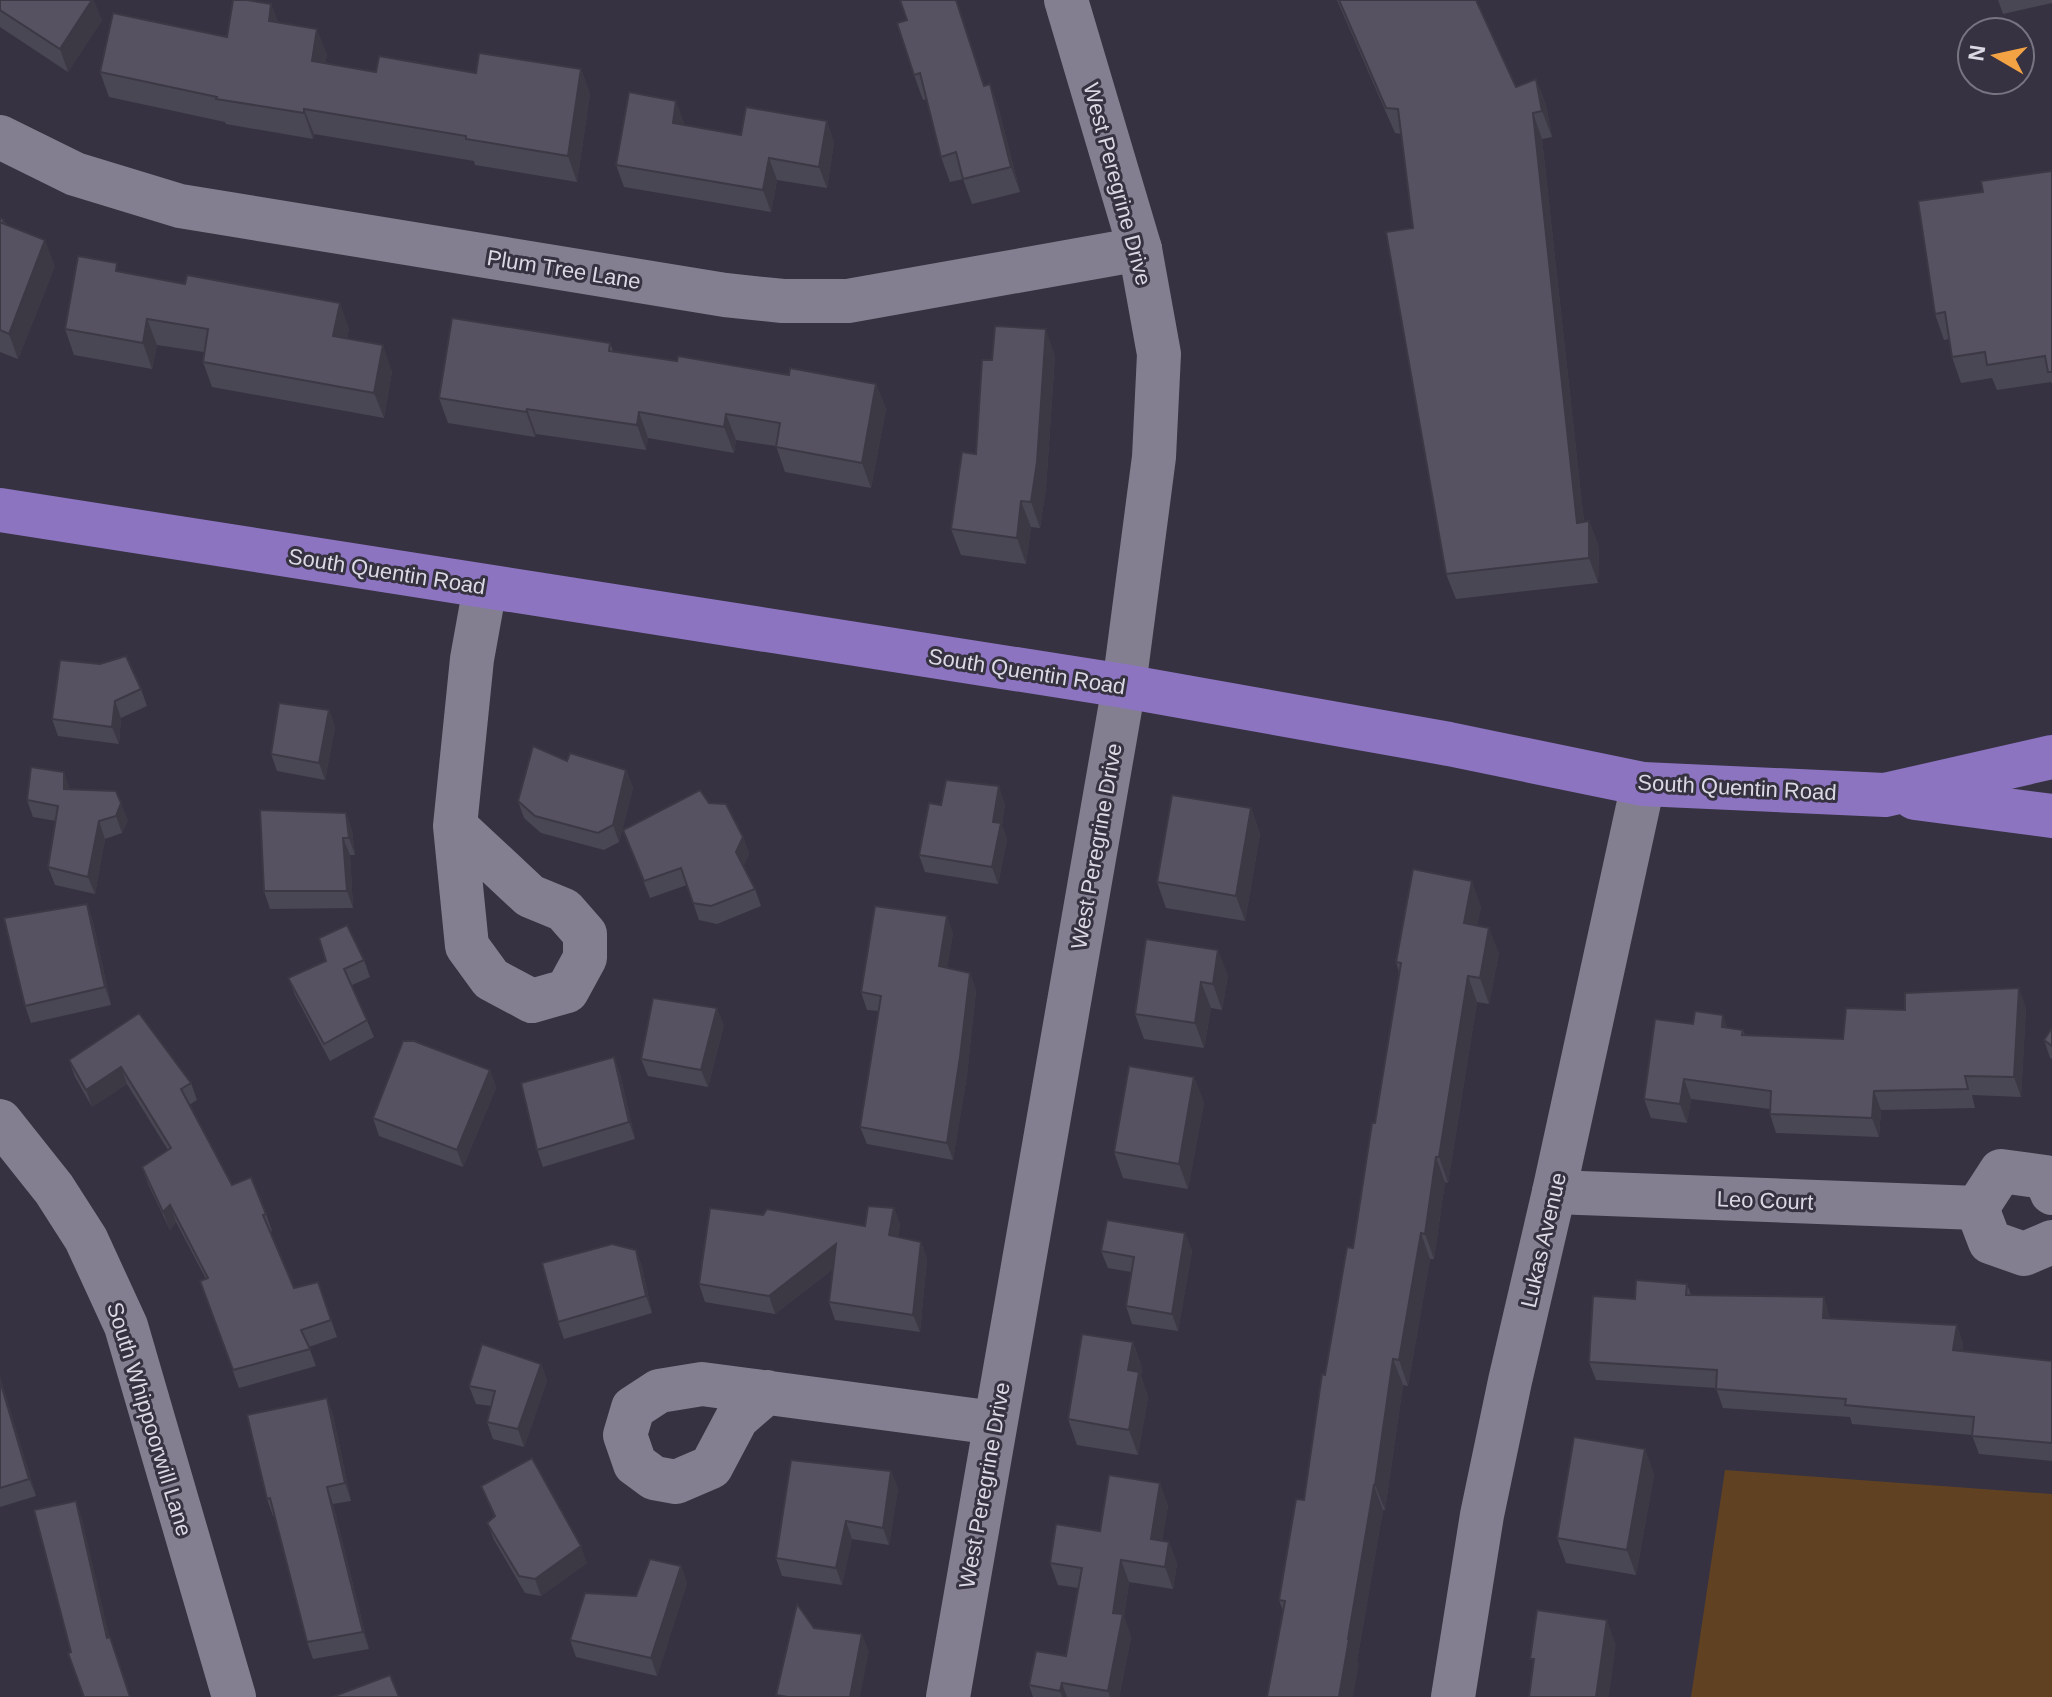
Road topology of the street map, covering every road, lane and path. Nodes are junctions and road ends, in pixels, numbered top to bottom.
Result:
1 (1066, 0) edge
2 (0, 137) edge
3 (1140, 249) junction
4 (0, 510) edge
5 (485, 587) junction
6 (1124, 686) junction
7 (2052, 757) edge
8 (1643, 784) junction
9 (1885, 795) junction
10 (2052, 816) edge
11 (455, 826) dead end
12 (0, 1121) edge
13 (1554, 1192) junction
14 (2052, 1193) edge
15 (1977, 1208) junction
16 (2052, 1242) edge
17 (767, 1392) dead end
18 (995, 1423) junction
19 (234, 1697) edge
20 (948, 1697) edge
21 (1453, 1697) edge

1 - 3 street, West Peregrine Drive
2 - 3 street, Plum Tree Lane
3 - 6 street, West Peregrine Drive
4 - 5 main road, South Quentin Road
5 - 6 main road, South Quentin Road
5 - 11 street
6 - 8 main road, South Quentin Road
6 - 18 street, West Peregrine Drive
7 - 9 main road, South Quentin Road
8 - 9 main road, South Quentin Road
8 - 13 street, Lukas Avenue
9 - 10 main road
12 - 19 street, South Whippoorwill Lane
13 - 15 street, Leo Court
13 - 21 street, Lukas Avenue
14 - 15 street
15 - 16 street
17 - 18 street
18 - 20 street, West Peregrine Drive

